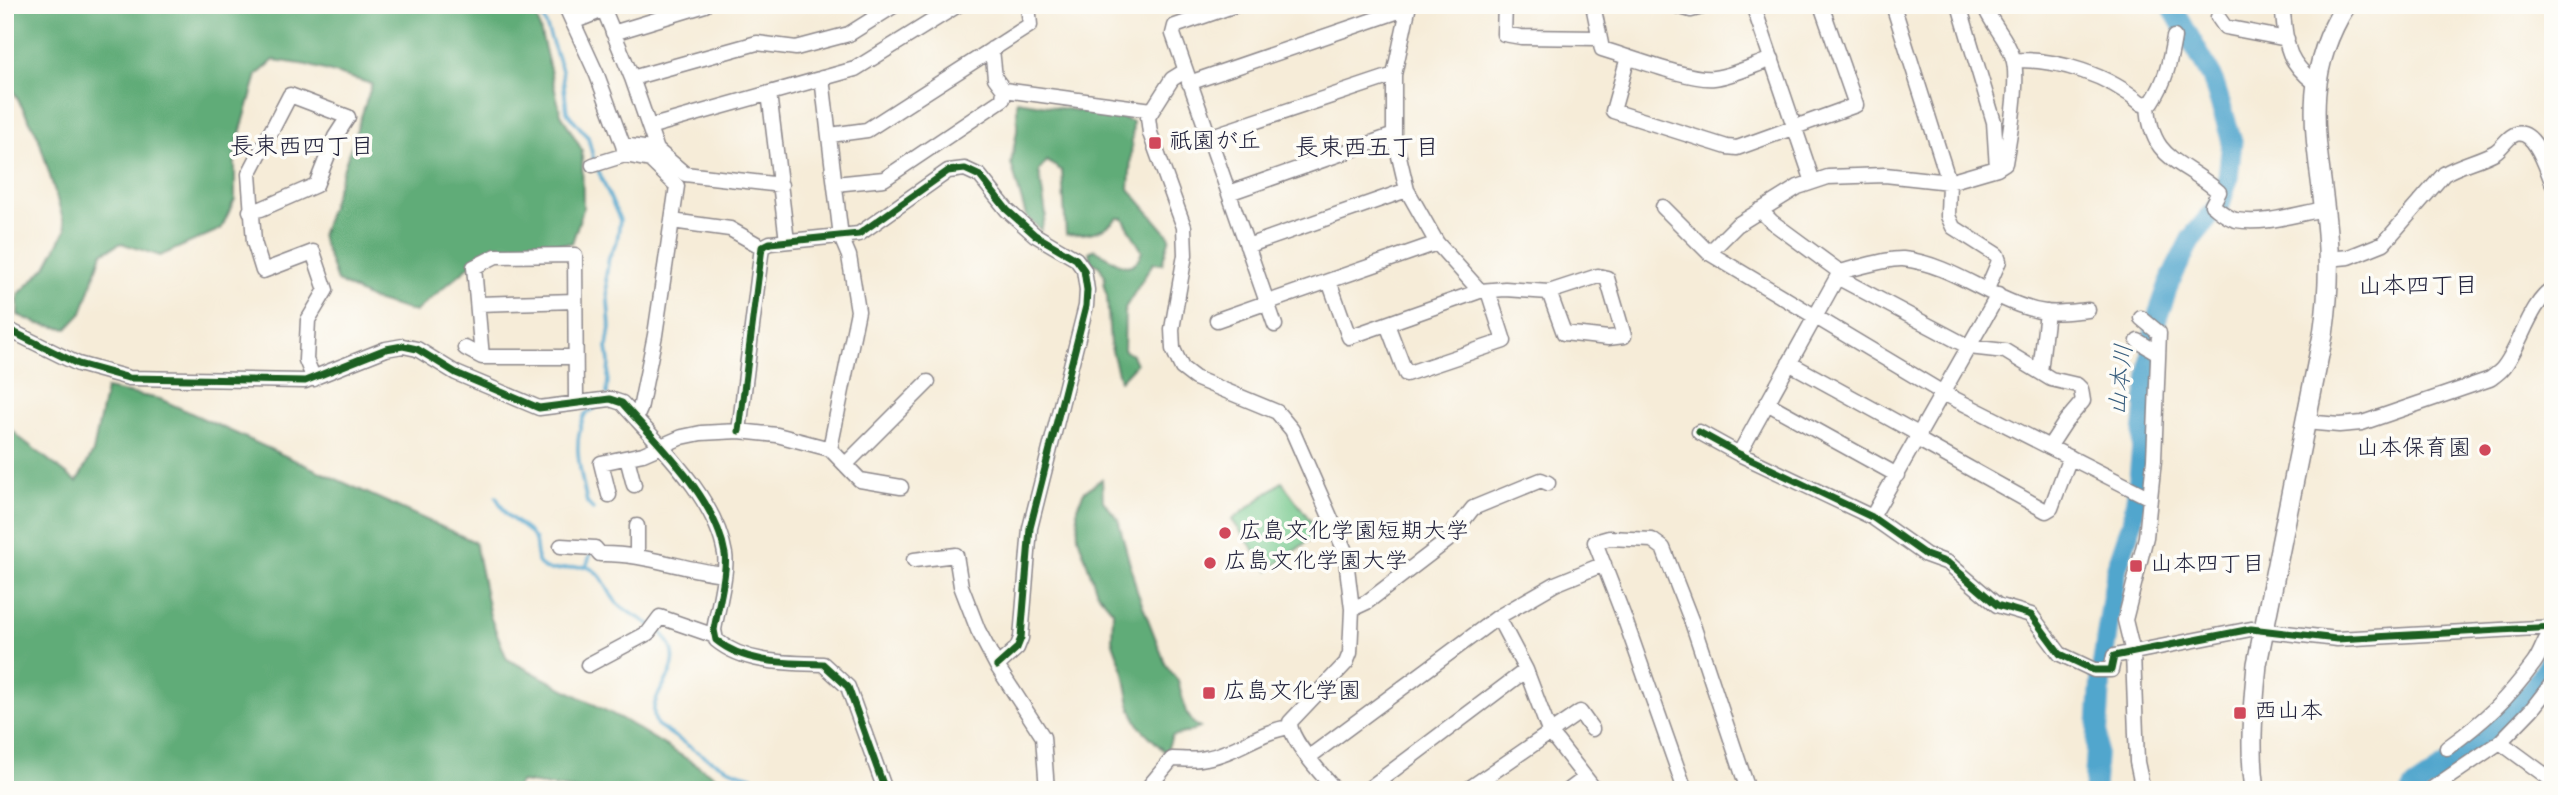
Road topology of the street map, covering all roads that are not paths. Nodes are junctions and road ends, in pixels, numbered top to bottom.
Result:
1 (565, 5) edge
2 (705, 5) edge
3 (895, 5) edge
4 (958, 5) edge
5 (1028, 5) edge
6 (1236, 5) edge
7 (1505, 5) edge
8 (1593, 5) edge
9 (1674, 5) edge
10 (1709, 5) edge
11 (1754, 5) edge
12 (1821, 5) edge
13 (1893, 5) edge
14 (1959, 5) edge
15 (1984, 5) edge
16 (2282, 5) edge
17 (2346, 5) edge
18 (1409, 6) edge
19 (603, 7) edge
20 (2218, 17) dead end
21 (573, 22) junction
22 (613, 33) junction
23 (2174, 37) dead end
24 (1599, 38) junction
25 (2287, 39) junction
26 (992, 49) junction
27 (1628, 57) junction
28 (1772, 59) junction
29 (2014, 60) junction
30 (1394, 75) junction
31 (1187, 77) junction
32 (632, 78) junction
33 (822, 78) junction
34 (2315, 83) junction
35 (1004, 90) junction
36 (769, 93) junction
37 (2148, 103) junction
38 (1152, 110) junction
39 (649, 127) junction
40 (1795, 127) junction
41 (830, 135) junction
42 (1394, 135) junction
43 (1209, 137) junction
44 (624, 150) junction
45 (657, 150) junction
46 (596, 164) dead end
47 (1997, 168) junction
48 (1814, 182) junction
49 (1949, 182) junction
50 (835, 184) junction
51 (2553, 184) edge
52 (780, 186) junction
53 (1407, 190) junction
54 (1228, 193) junction
55 (1663, 207) dead end
56 (2324, 209) junction
57 (250, 211) junction
58 (1760, 211) junction
59 (672, 221) junction
60 (841, 237) junction
61 (787, 242) junction
62 (1437, 243) junction
63 (762, 247) junction
64 (1247, 247) junction
65 (1709, 253) junction
66 (2328, 259) junction
67 (1839, 274) junction
68 (1329, 281) junction
69 (2553, 289) edge
70 (1484, 291) junction
71 (1549, 292) junction
72 (1993, 292) junction
73 (575, 301) junction
74 (1267, 303) junction
75 (478, 304) junction
76 (2088, 310) dead end
77 (2047, 312) junction
78 (1815, 316) junction
79 (2141, 318) dead end
80 (1217, 320) dead end
81 (1387, 324) junction
82 (1275, 325) dead end
83 (5, 328) edge
84 (2138, 341) dead end
85 (1969, 347) junction
86 (465, 348) dead end
87 (2158, 353) junction
88 (482, 357) junction
89 (575, 357) junction
90 (1789, 363) junction
91 (2040, 372) junction
92 (314, 379) junction
93 (928, 382) dead end
94 (1943, 393) junction
95 (576, 402) junction
96 (1767, 403) junction
97 (636, 418) junction
98 (2305, 422) junction
99 (739, 431) junction
100 (1699, 432) dead end
101 (1918, 437) junction
102 (660, 446) junction
103 (2049, 447) junction
104 (830, 449) junction
105 (1739, 454) junction
106 (2070, 457) junction
107 (627, 458) junction
108 (846, 464) junction
109 (1897, 475) junction
110 (1548, 483) dead end
111 (634, 485) dead end
112 (901, 487) dead end
113 (610, 495) dead end
114 (2150, 498) junction
115 (1872, 517) junction
116 (637, 526) dead end
117 (596, 532) dead end
118 (561, 546) dead end
119 (595, 548) junction
120 (637, 555) junction
121 (914, 560) dead end
122 (1604, 564) junction
123 (723, 574) junction
124 (1352, 609) junction
125 (1498, 617) junction
126 (2553, 628) edge
127 (2264, 630) junction
128 (715, 636) junction
129 (2133, 653) junction
130 (588, 665) dead end
131 (997, 666) junction
132 (1526, 670) junction
133 (2553, 682) edge
134 (1290, 727) junction
135 (1592, 729) dead end
136 (1549, 731) junction
137 (2500, 742) junction
138 (2446, 748) dead end
139 (1309, 757) junction
140 (1585, 778) junction
141 (2552, 786) edge
142 (1743, 789) edge
143 (885, 790) edge
144 (1048, 790) edge
145 (1146, 790) edge
146 (1335, 790) edge
147 (1367, 790) edge
148 (1467, 790) edge
149 (1569, 790) edge
150 (1595, 790) edge
151 (1685, 790) edge
152 (2143, 790) edge
153 (2255, 790) edge
154 (2430, 790) edge

1 - 21 street
2 - 22 street
3 - 32 street
4 - 33 street
5 - 26 street
6 - 31 street
7 - 24 street
8 - 24 street
9 - 10 street
11 - 28 street
12 - 40 street
13 - 49 street
14 - 47 street
15 - 29 street
16 - 25 street
17 - 34 street
18 - 30 street
18 - 31 street
19 - 21 street
19 - 22 street
20 - 25 street
21 - 44 street
22 - 32 street
23 - 37 street
24 - 27 street
25 - 34 street
26 - 35 street
26 - 41 street
27 - 28 street
27 - 40 street
28 - 40 street
29 - 37 street
29 - 47 street
30 - 42 street
30 - 43 street
31 - 38 street
31 - 43 street
32 - 39 street
33 - 36 street
33 - 41 street
34 - 56 street
35 - 38 street
35 - 50 street
36 - 39 street
36 - 52 street
37 - 56 street
38 - 124 street
39 - 45 street
40 - 48 street
41 - 50 street
42 - 53 street
42 - 54 street
43 - 54 street
44 - 45 street
44 - 46 street
44 - 59 street
45 - 52 street
47 - 49 street
48 - 49 street
48 - 58 street
49 - 72 street
50 - 60 street
51 - 66 street
52 - 61 street
53 - 62 street
53 - 64 street
54 - 64 street
55 - 65 street
56 - 66 street
57 - 57 street
57 - 92 street
58 - 65 street
58 - 67 street
59 - 63 street
59 - 97 street
60 - 61 street
60 - 104 street
60 - 131 street
61 - 63 street
62 - 68 street
62 - 70 street
63 - 99 street
64 - 74 street
65 - 78 street
66 - 98 street
67 - 72 street
67 - 78 street
67 - 85 street
68 - 74 street
68 - 81 street
69 - 98 street
70 - 71 street
70 - 81 street
70 - 81 street
71 - 71 street
72 - 77 street
72 - 85 street
73 - 75 street
73 - 75 street
73 - 89 street
74 - 80 street
74 - 82 street
75 - 88 street
76 - 77 street
77 - 91 street
78 - 90 street
78 - 94 street
79 - 87 street
83 - 92 street
84 - 87 street
85 - 91 street
85 - 94 street
86 - 88 street
87 - 114 street
88 - 89 street
89 - 95 street
90 - 96 street
90 - 101 street
91 - 103 street
92 - 95 street
93 - 108 street
94 - 101 street
94 - 103 street
95 - 97 street
96 - 105 street
96 - 109 street
97 - 102 street
98 - 127 street
99 - 102 street
99 - 104 street
100 - 105 street
101 - 106 street
101 - 109 street
102 - 107 street
102 - 123 street
103 - 106 street
104 - 108 street
105 - 115 street
106 - 114 street
107 - 111 street
107 - 113 street
108 - 112 street
109 - 115 street
110 - 124 street
114 - 129 street
115 - 129 street
116 - 120 street
117 - 119 street
118 - 119 street
119 - 120 street
120 - 123 street
121 - 131 street
122 - 125 street
122 - 142 street
122 - 151 street
123 - 128 street
124 - 134 street
125 - 132 street
125 - 139 street
126 - 127 street
126 - 138 street
127 - 129 street
127 - 153 street
128 - 130 street
128 - 143 street
129 - 152 street
131 - 144 street
132 - 136 street
132 - 147 street
133 - 137 street
134 - 139 street
134 - 145 street
135 - 136 street
136 - 140 street
136 - 148 street
137 - 141 street
137 - 154 street
139 - 146 street
140 - 149 street
140 - 150 street

